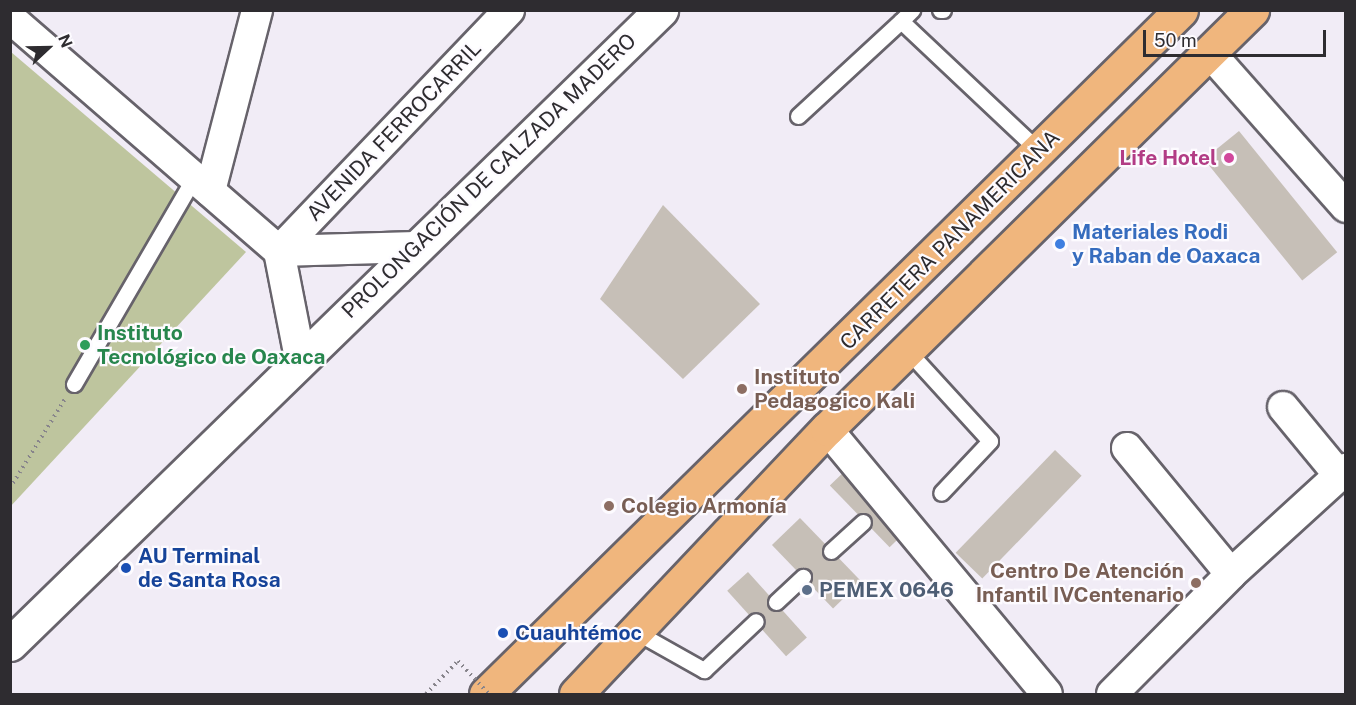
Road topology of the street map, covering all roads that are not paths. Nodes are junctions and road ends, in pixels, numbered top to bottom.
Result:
1 (257, 10) edge
2 (509, 10) edge
3 (661, 10) edge
4 (1181, 10) edge
5 (1252, 10) edge
6 (907, 16) edge
7 (10, 18) edge
8 (1209, 52) junction
9 (798, 116) dead end
10 (1040, 152) junction
11 (202, 184) junction
12 (1346, 207) edge
13 (416, 247) junction
14 (279, 251) junction
15 (907, 350) junction
16 (300, 358) junction
17 (74, 384) road end
18 (1283, 407) dead end
19 (827, 429) junction
20 (1127, 448) dead end
21 (1342, 472) edge
22 (941, 493) dead end
23 (863, 522) dead end
24 (831, 551) dead end
25 (1231, 574) junction
26 (803, 577) dead end
27 (776, 602) dead end
28 (756, 621) dead end
29 (638, 633) junction
30 (10, 644) edge
31 (488, 694) edge
32 (576, 694) edge
33 (1047, 694) edge
34 (1112, 694) edge

1 - 11 street
2 - 14 street, AVENIDA FERROCARRIL
3 - 13 street, PROLONGACIÓN DE CALZADA MADERO
4 - 10 highway, CARRETERA PANAMERICANA
5 - 8 highway
6 - 9 lane
6 - 10 lane
7 - 11 street
8 - 12 street
8 - 15 highway
10 - 31 highway, CARRETERA PANAMERICANA
11 - 14 street
11 - 17 lane
13 - 14 street
13 - 16 street, PROLONGACIÓN DE CALZADA MADERO
14 - 16 street
15 - 19 highway
15 - 22 lane
16 - 30 street, PROLONGACIÓN DE CALZADA MADERO
18 - 21 street
19 - 29 highway
19 - 33 street
20 - 25 street
21 - 25 street
23 - 24 lane
25 - 34 street
26 - 27 lane
28 - 29 lane
29 - 32 highway

